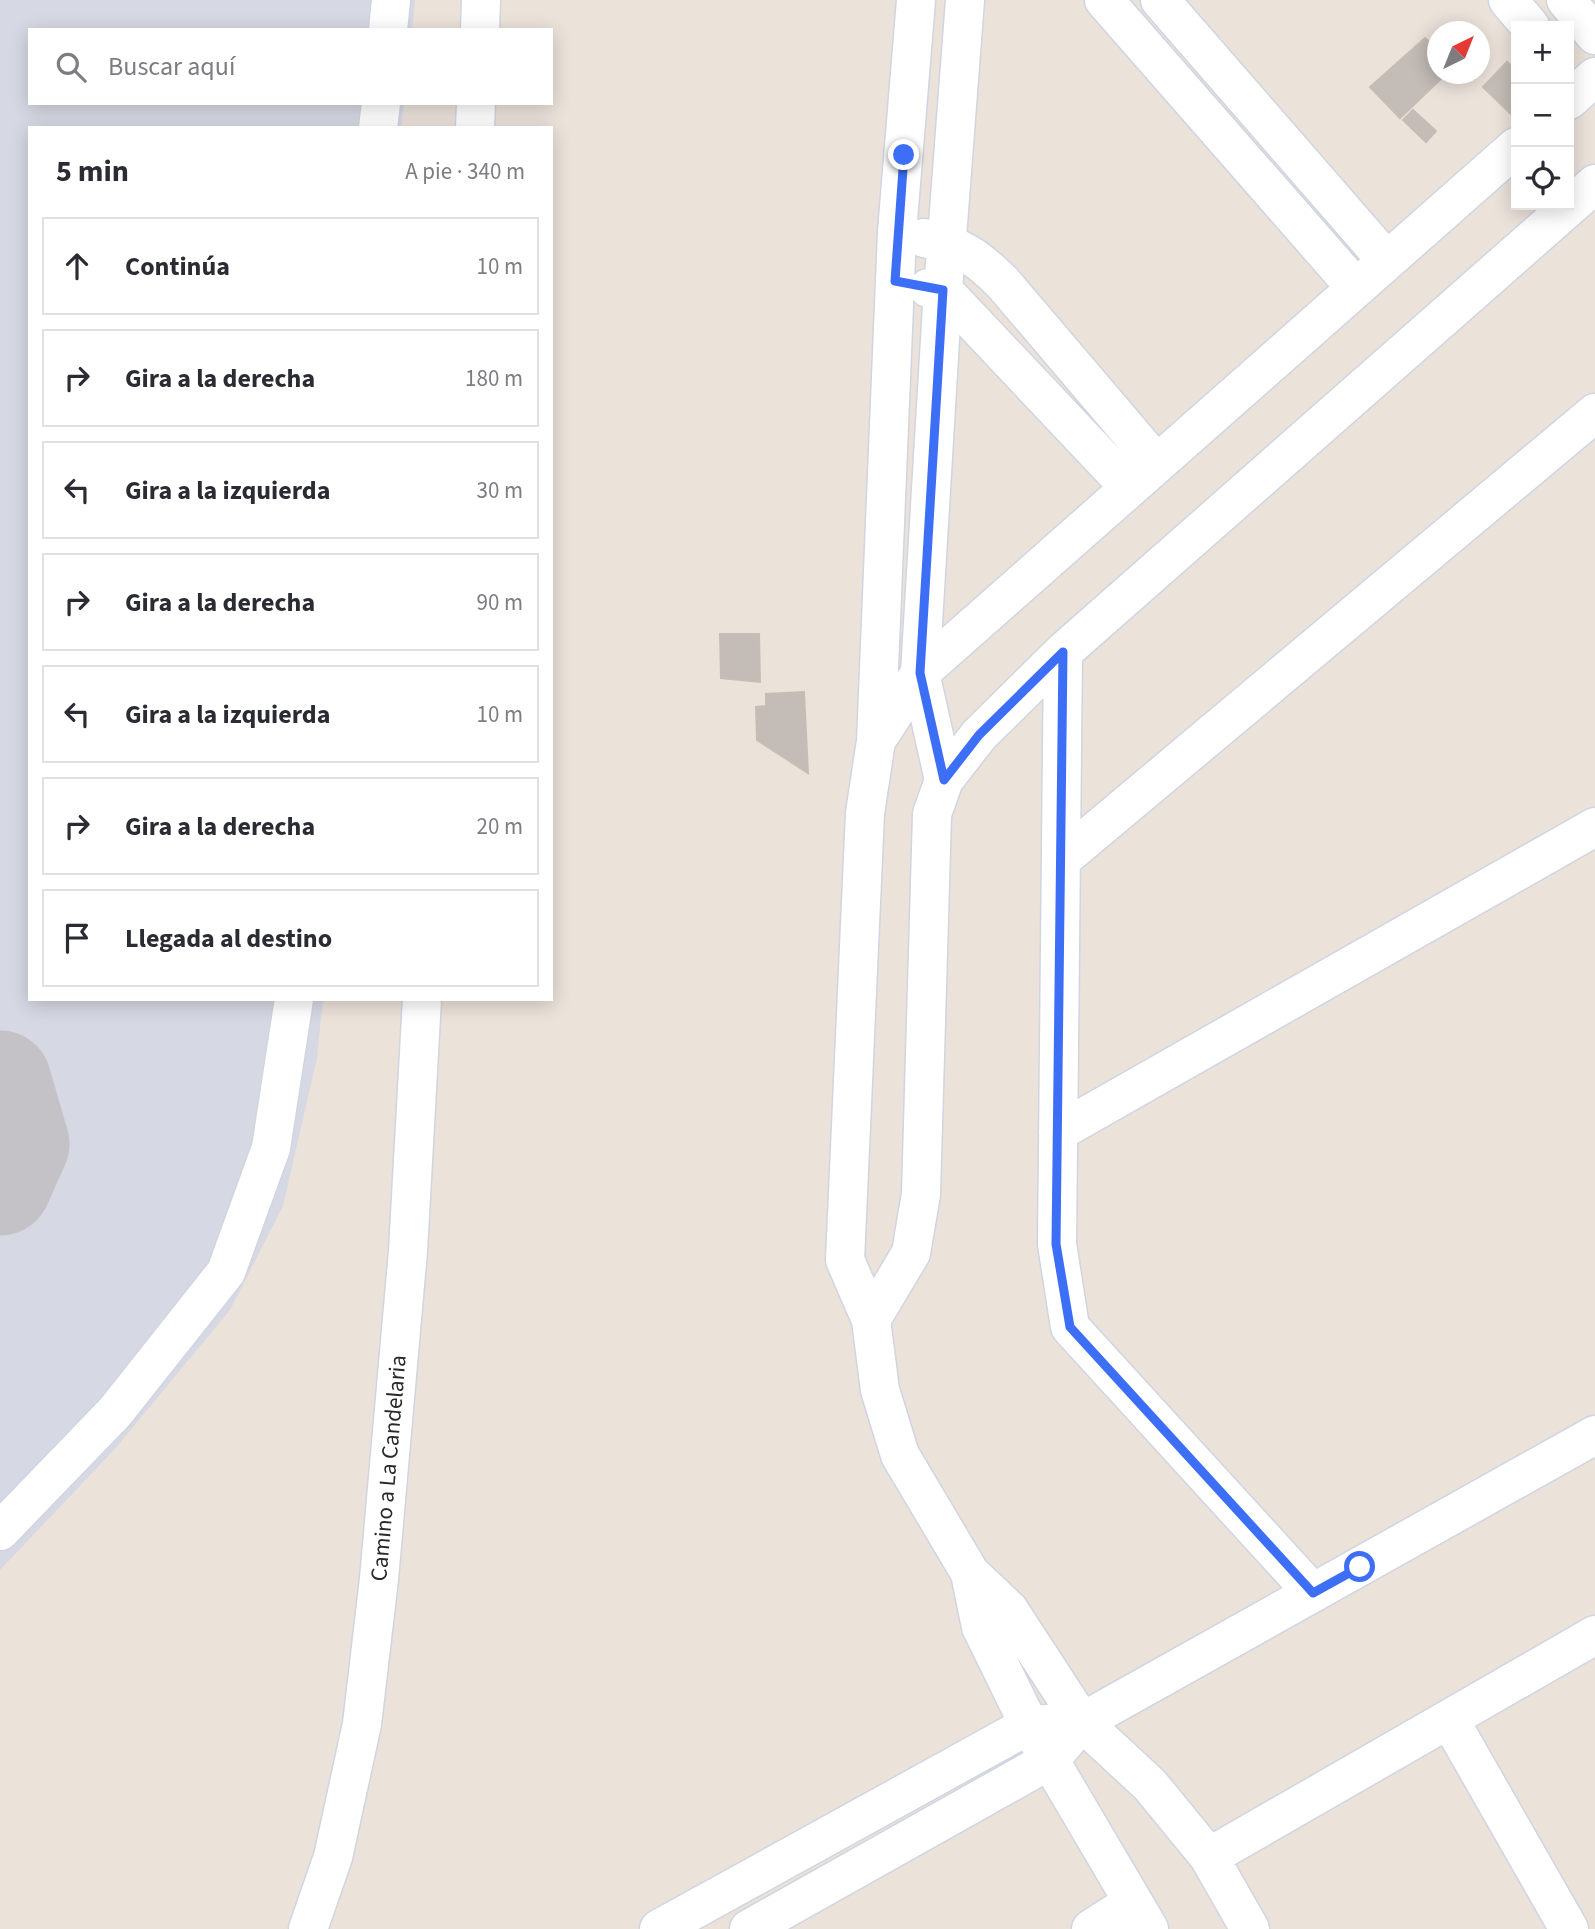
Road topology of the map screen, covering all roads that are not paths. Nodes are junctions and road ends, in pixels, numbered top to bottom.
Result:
1 (391, 0) edge
2 (481, 0) edge
3 (916, 0) edge
4 (965, 0) edge
5 (1104, 0) edge
6 (1160, 0) edge
7 (1508, 0) edge
8 (1566, 0) edge
9 (1526, 21) edge
10 (388, 28) edge
11 (480, 28) edge
12 (1595, 34) edge
13 (381, 105) edge
14 (476, 105) edge
15 (378, 126) edge
16 (475, 126) edge
17 (1511, 151) edge
18 (1595, 184) edge
19 (898, 232) junction
20 (948, 243) junction
21 (1387, 261) junction
22 (895, 281) junction
23 (1356, 288) junction
24 (943, 290) junction
25 (1590, 427) edge
26 (1143, 476) junction
27 (1063, 652) junction
28 (920, 673) junction
29 (876, 741) junction
30 (944, 780) junction
31 (1595, 827) edge
32 (1061, 860) junction
33 (294, 1001) edge
34 (422, 1001) edge
35 (1058, 1132) junction
36 (871, 1320) junction
37 (1595, 1435) edge
38 (0, 1531) edge
39 (970, 1573) junction
40 (1313, 1593) junction
41 (1595, 1634) edge
42 (1449, 1719) junction
43 (1082, 1722) junction
44 (1029, 1725) junction
45 (1050, 1760) junction
46 (1209, 1857) junction
47 (1141, 1916) edge
48 (309, 1929) edge
49 (659, 1929) edge
50 (749, 1929) edge
51 (1091, 1929) edge
52 (1250, 1929) edge
53 (1569, 1929) edge

1 - 10 street
2 - 11 street
3 - 19 street
4 - 20 street
5 - 23 street
6 - 21 street
7 - 9 street
8 - 12 street
13 - 15 street
14 - 16 street
17 - 21 street
18 - 27 street
19 - 20 street
19 - 22 street
20 - 24 street
20 - 26 street
21 - 23 street
22 - 24 street
22 - 29 street
23 - 26 street
24 - 26 street
24 - 28 street
25 - 32 street
26 - 28 street
27 - 30 street
27 - 32 street
28 - 29 street
28 - 30 street
29 - 36 street
30 - 36 street
31 - 35 street
32 - 35 street
33 - 38 street
34 - 48 street, Camino a La Candelaria
35 - 40 street
36 - 39 street
37 - 40 street
39 - 43 street
39 - 44 street
40 - 43 street
41 - 42 street
42 - 46 street
42 - 53 street
43 - 44 street
43 - 45 street
43 - 46 street
44 - 45 street
44 - 49 street
45 - 47 street
45 - 50 street
46 - 52 street
47 - 51 street

